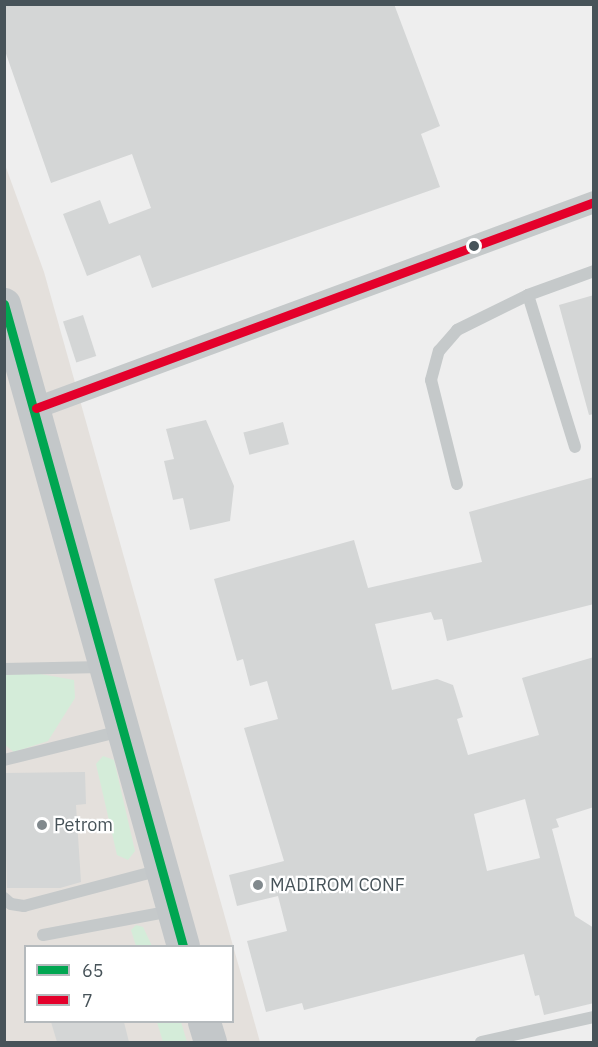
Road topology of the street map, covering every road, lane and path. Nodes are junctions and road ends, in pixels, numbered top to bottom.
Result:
1 (594, 202) edge
2 (594, 271) edge
3 (528, 295) junction
4 (4, 304) edge
5 (36, 408) junction
6 (575, 447) dead end
7 (457, 484) dead end
8 (104, 667) junction
9 (4, 669) edge
10 (123, 730) junction
11 (4, 760) edge
12 (162, 870) junction
13 (4, 898) edge
14 (172, 911) junction
15 (43, 935) dead end
16 (183, 945) edge
17 (594, 1017) edge
18 (204, 1023) edge
19 (210, 1042) edge
20 (481, 1042) edge

1 - 5 street
2 - 3 lane
3 - 6 lane
3 - 7 lane
4 - 5 main road
5 - 8 main road
8 - 9 lane
8 - 10 main road
10 - 11 lane
10 - 12 main road
12 - 13 lane
12 - 14 main road
14 - 15 lane
14 - 16 main road
17 - 20 lane
18 - 19 main road

